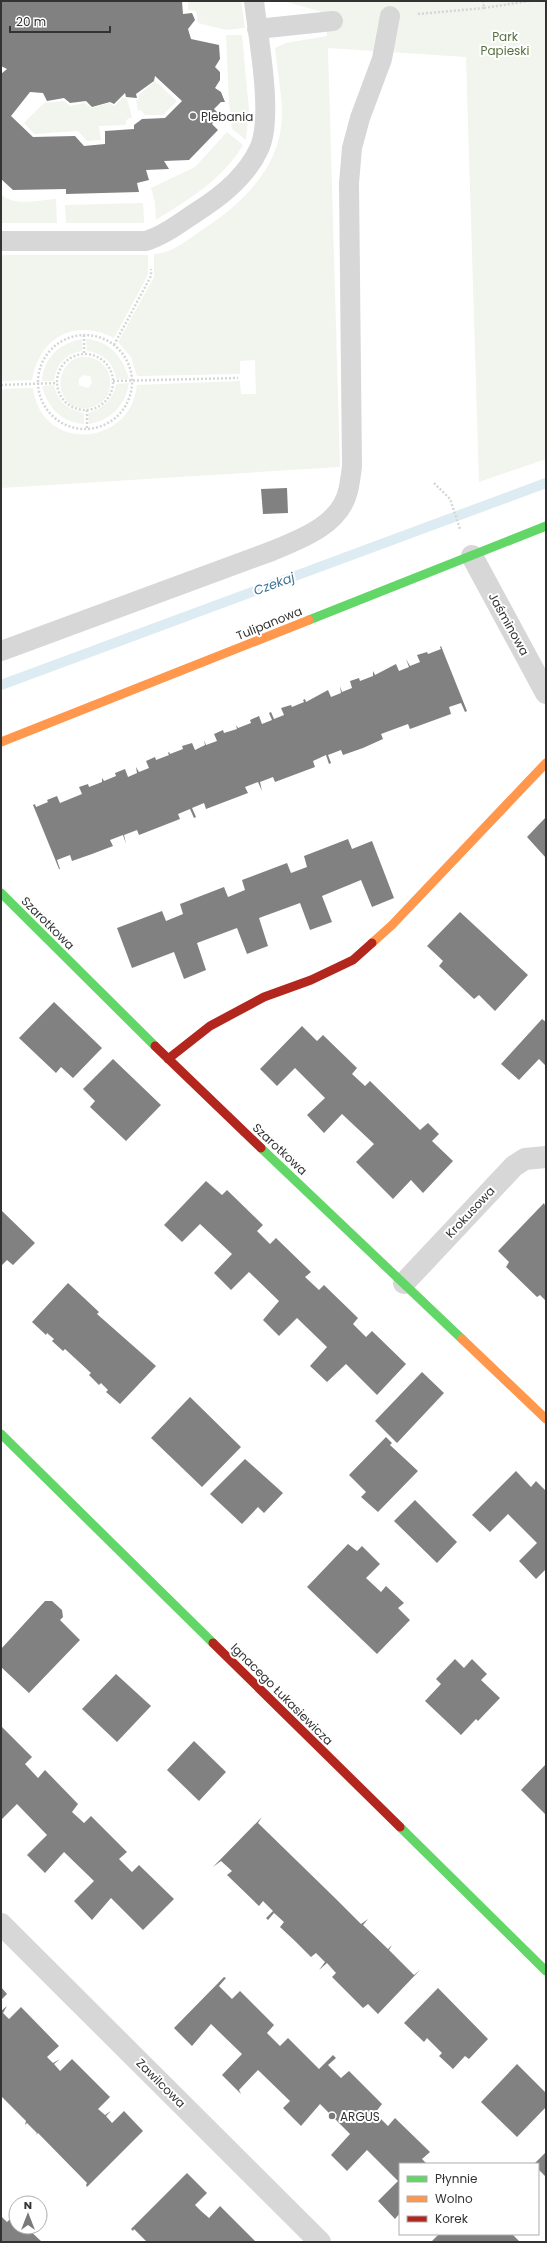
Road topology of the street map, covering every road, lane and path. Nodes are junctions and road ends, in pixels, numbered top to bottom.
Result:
1 (254, 1) edge
2 (529, 1) edge
3 (484, 8) dead end
4 (390, 16) dead end
5 (333, 21) dead end
6 (258, 29) junction
7 (1, 241) edge
8 (151, 263) dead end
9 (84, 334) junction
10 (114, 345) junction
11 (84, 354) junction
12 (238, 378) dead end
13 (113, 381) junction
14 (133, 381) junction
15 (57, 383) junction
16 (38, 384) junction
17 (1, 385) edge
18 (87, 410) junction
19 (87, 429) junction
20 (434, 483) dead end
21 (546, 526) edge
22 (460, 529) dead end
23 (472, 556) junction
24 (1, 651) edge
25 (546, 692) edge
26 (1, 742) edge
27 (546, 763) edge
28 (1, 893) edge
29 (168, 1059) junction
30 (546, 1157) edge
31 (404, 1283) junction
32 (546, 1419) edge
33 (1, 1434) edge
34 (1, 1924) edge
35 (546, 1971) edge
36 (320, 2242) edge

1 - 6 lane
2 - 3 path
4 - 24 lane
5 - 6 lane
6 - 7 lane
8 - 10 path
9 - 10 path
9 - 11 path
9 - 16 path
10 - 14 path
11 - 13 path
11 - 15 path
12 - 14 path
13 - 14 path
13 - 18 path
14 - 19 path
15 - 16 path
15 - 18 path
16 - 17 path
16 - 19 path
18 - 19 path
20 - 22 path
21 - 23 street, Tulipanowa
23 - 25 street, Jaśminowa
23 - 26 street, Tulipanowa
27 - 29 street
28 - 29 street, Szarotkowa
29 - 31 street, Szarotkowa
30 - 31 street, Krokusowa
31 - 32 street, Szarotkowa
33 - 35 street, Ignacego Łukasiewicza
34 - 36 street, Zawilcowa

